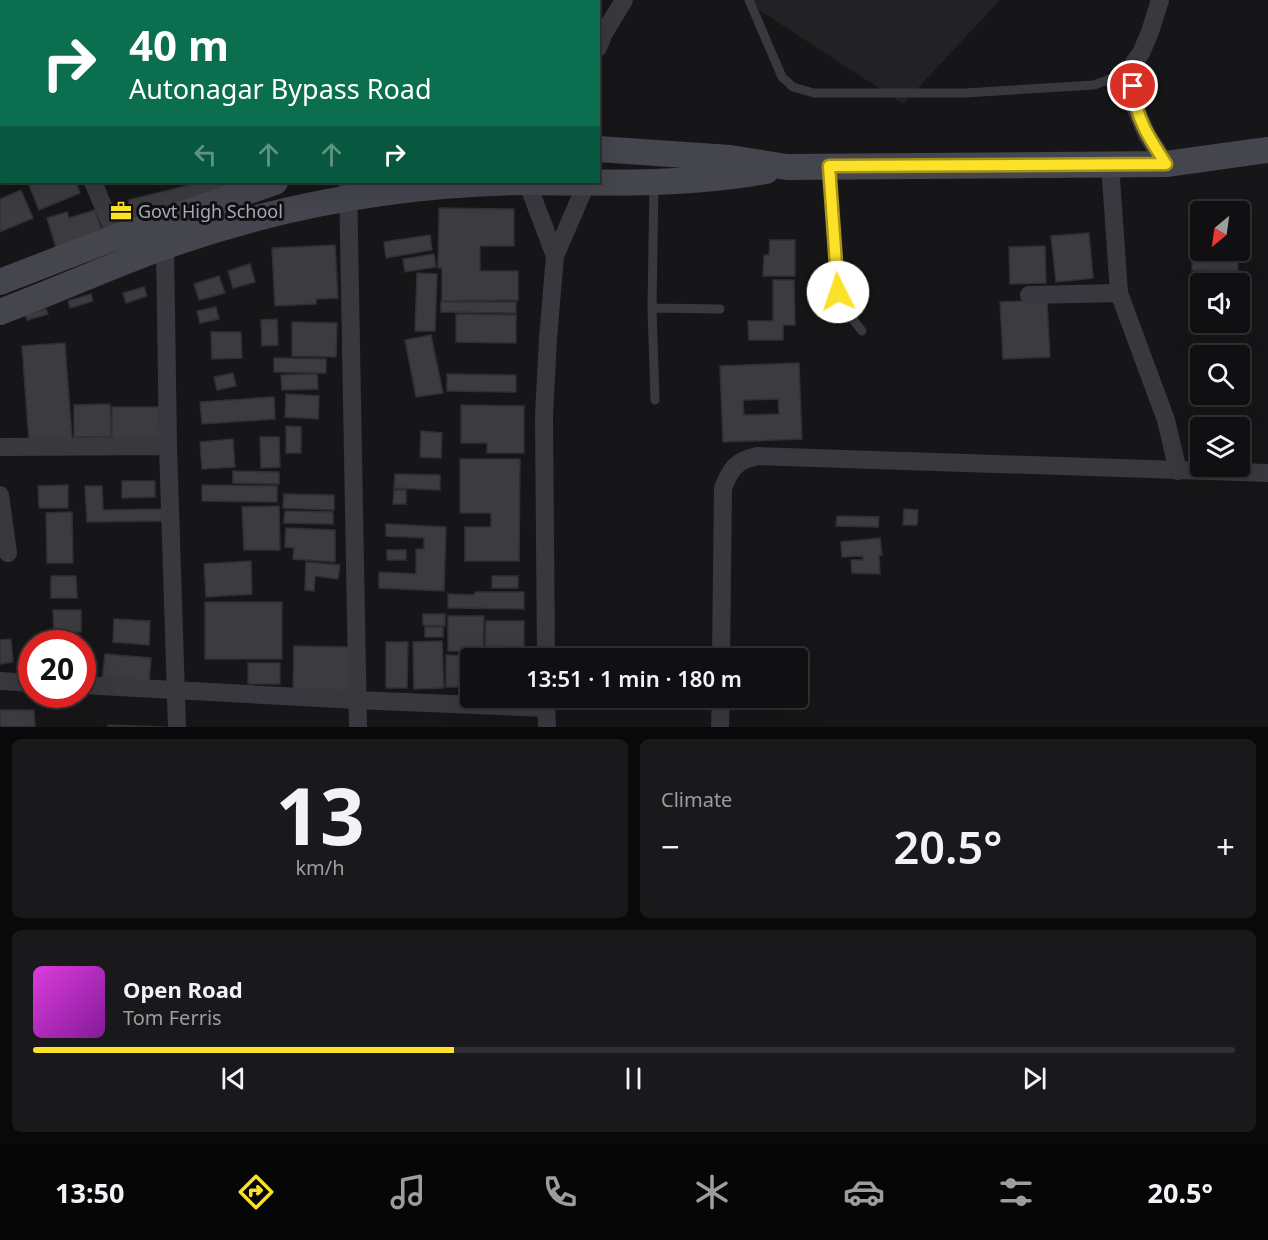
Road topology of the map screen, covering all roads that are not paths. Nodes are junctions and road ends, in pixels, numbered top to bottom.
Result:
1 (624, 0) edge
2 (749, 0) edge
3 (1160, 0) edge
4 (600, 43) edge
5 (1131, 67) junction
6 (600, 149) edge
7 (1268, 150) edge
8 (1110, 164) junction
9 (1166, 164) junction
10 (829, 166) junction
11 (787, 167) junction
12 (654, 181) junction
13 (600, 182) edge
14 (93, 183) edge
15 (272, 183) edge
16 (492, 183) edge
17 (527, 183) edge
18 (587, 183) edge
19 (348, 189) edge
20 (116, 237) junction
21 (165, 247) junction
22 (555, 256) junction
23 (125, 263) junction
24 (0, 282) edge
25 (1119, 293) junction
26 (1029, 295) dead end
27 (1, 308) edge
28 (652, 308) junction
29 (720, 309) dead end
30 (862, 331) dead end
31 (655, 400) dead end
32 (168, 446) junction
33 (0, 447) edge
34 (1178, 471) junction
35 (1268, 473) edge
36 (0, 495) edge
37 (8, 553) dead end
38 (546, 648) edge
39 (721, 648) edge
40 (0, 681) edge
41 (18, 682) edge
42 (96, 686) edge
43 (176, 690) junction
44 (356, 700) junction
45 (460, 702) edge
46 (546, 708) edge
47 (721, 708) edge
48 (177, 727) edge
49 (358, 727) edge
50 (547, 727) edge
51 (720, 727) edge

1 - 4 street
2 - 5 lane
3 - 5 street
5 - 9 street
6 - 11 main road
7 - 9 main road
8 - 9 main road
8 - 10 main road
8 - 25 street
10 - 11 main road
10 - 30 lane
11 - 12 main road
12 - 13 main road
12 - 28 lane
14 - 20 street
15 - 20 main road
16 - 19 main road
17 - 22 street
18 - 22 street
19 - 21 main road
19 - 44 street
20 - 23 street
20 - 24 main road
21 - 23 main road
21 - 32 street
22 - 38 street
23 - 27 main road
25 - 26 street
25 - 34 street
28 - 29 lane
28 - 31 lane
32 - 33 street
32 - 43 street
34 - 35 street
34 - 39 street
36 - 37 street
40 - 41 street
42 - 43 street
43 - 44 street
43 - 48 street
44 - 45 street
44 - 49 street
46 - 50 street
47 - 51 street

